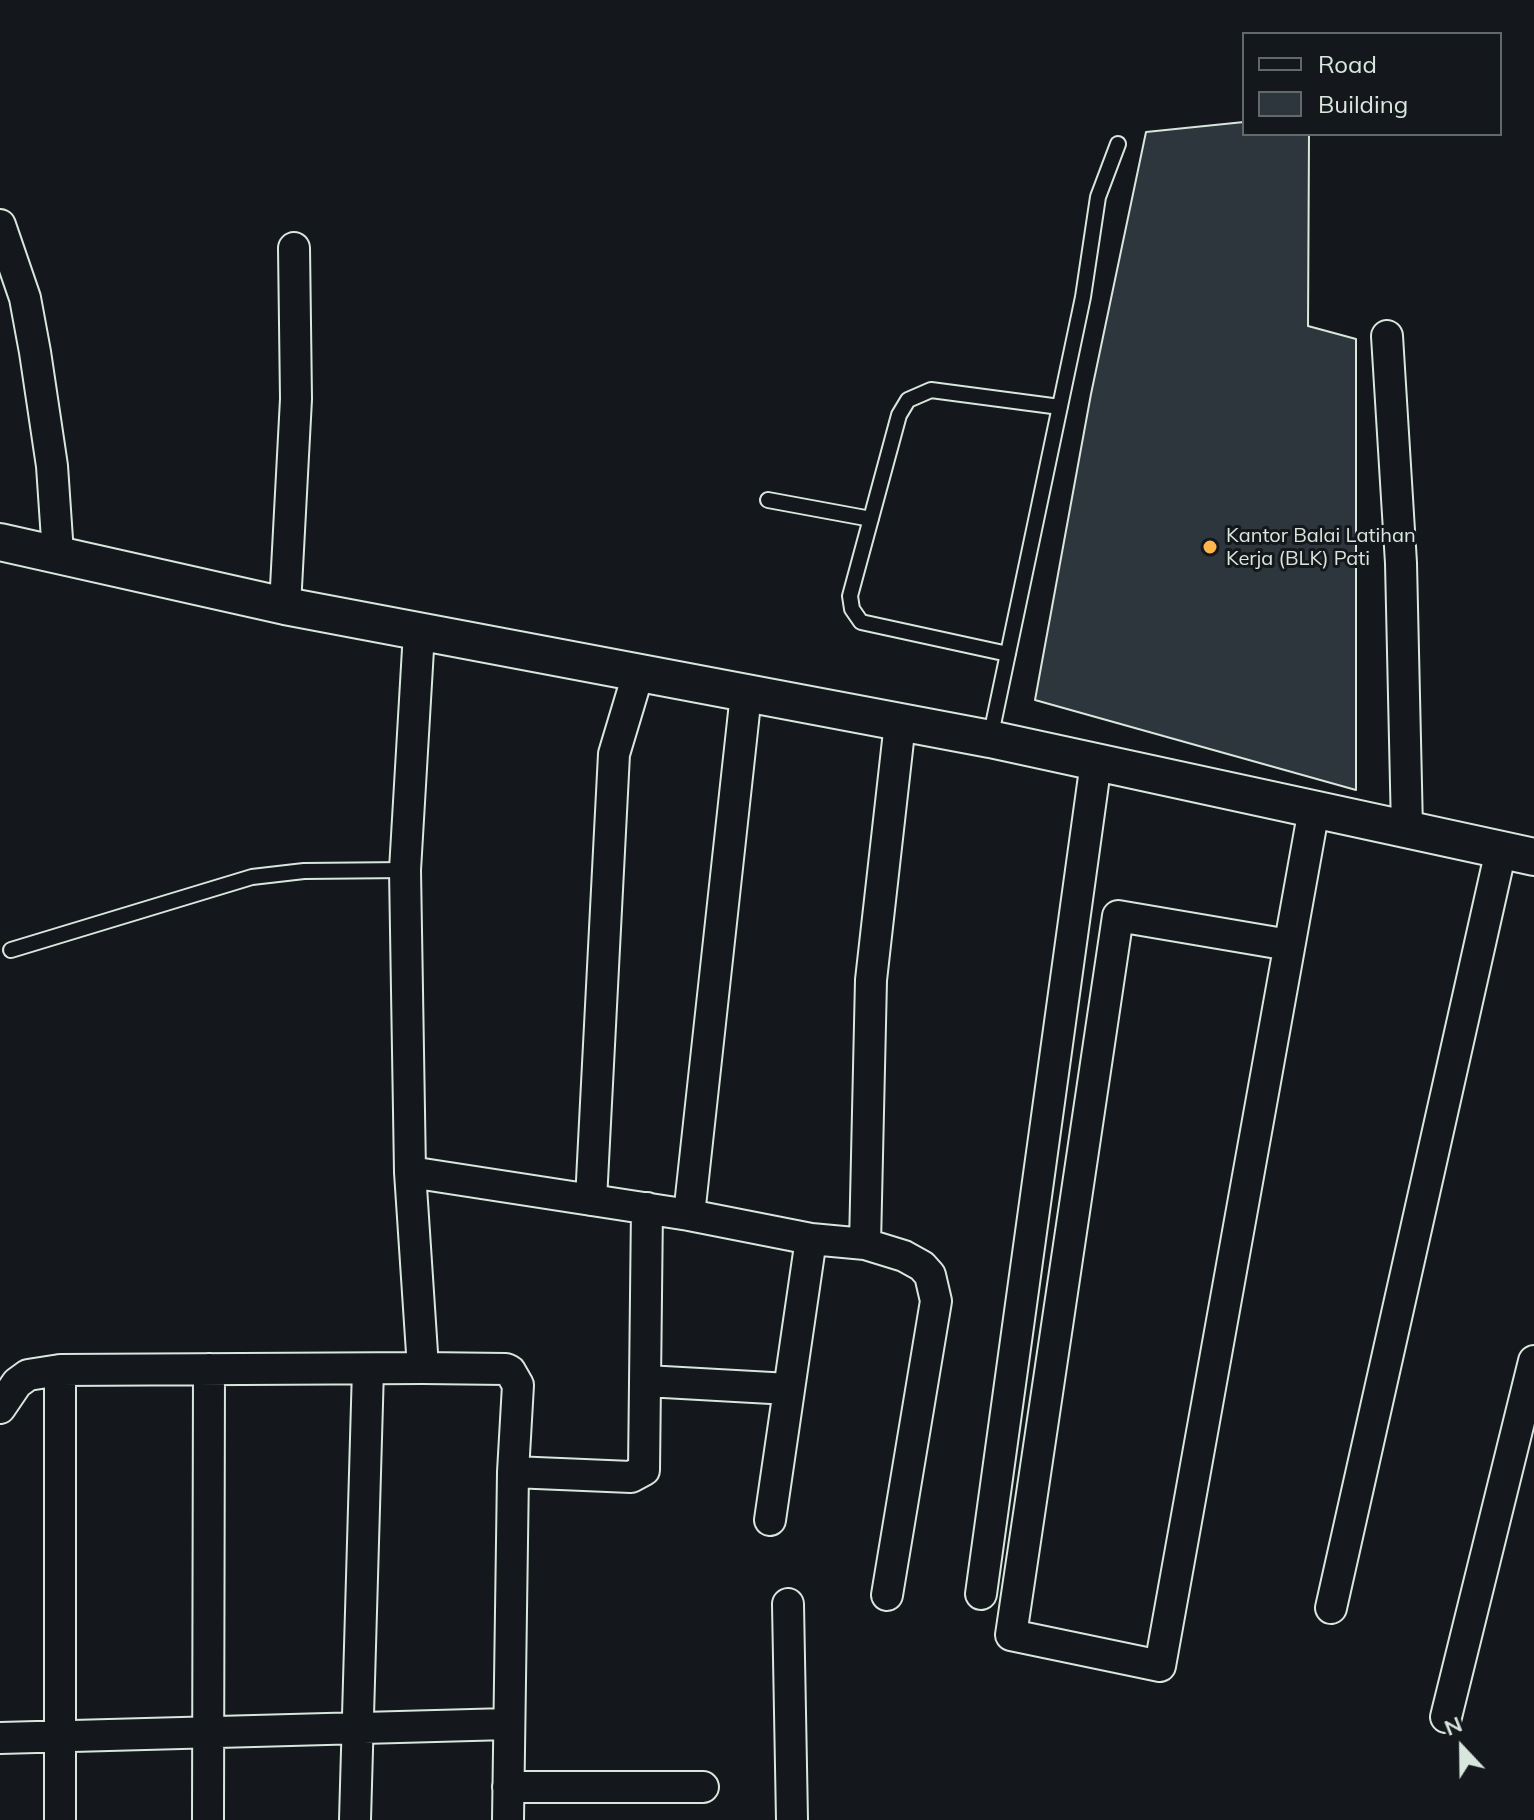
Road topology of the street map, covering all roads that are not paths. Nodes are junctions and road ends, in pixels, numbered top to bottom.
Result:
1 (1118, 144) dead end
2 (0, 225) edge
3 (294, 248) dead end
4 (1387, 336) dead end
5 (1060, 407) junction
6 (768, 500) dead end
7 (871, 519) junction
8 (0, 542) edge
9 (58, 554) junction
10 (285, 606) junction
11 (419, 632) junction
12 (1008, 654) junction
13 (638, 674) junction
14 (746, 694) junction
15 (900, 723) junction
16 (990, 739) junction
17 (1096, 762) junction
18 (1314, 809) junction
19 (1407, 829) junction
20 (1518, 854) edge
21 (405, 870) junction
22 (1289, 945) junction
23 (11, 950) dead end
24 (410, 1172) junction
25 (591, 1200) junction
26 (647, 1208) junction
27 (689, 1215) junction
28 (811, 1239) junction
29 (865, 1244) junction
30 (1534, 1361) edge
31 (423, 1368) junction
32 (209, 1369) junction
33 (368, 1369) junction
34 (60, 1370) junction
35 (646, 1381) junction
36 (789, 1389) junction
37 (2, 1401) edge
38 (513, 1472) junction
39 (770, 1520) dead end
40 (981, 1594) dead end
41 (887, 1595) dead end
42 (788, 1604) dead end
43 (1331, 1608) dead end
44 (1446, 1717) dead end
45 (508, 1724) junction
46 (356, 1730) junction
47 (210, 1731) junction
48 (0, 1738) edge
49 (62, 1738) junction
50 (508, 1787) junction
51 (703, 1787) dead end
52 (60, 1820) edge
53 (208, 1820) edge
54 (355, 1820) edge
55 (508, 1820) edge
56 (792, 1820) edge

1 - 5 lane
2 - 9 street
3 - 10 street
4 - 19 street
5 - 7 lane
5 - 12 lane
6 - 7 lane
7 - 12 lane
8 - 9 street
9 - 10 street
10 - 11 street
11 - 13 street
11 - 21 street
12 - 16 lane
13 - 14 street
13 - 25 street
14 - 15 street
14 - 27 street
15 - 16 street
15 - 29 street
16 - 17 street
17 - 18 street
17 - 40 street
18 - 19 street
18 - 22 street
19 - 20 street
20 - 43 street
21 - 23 lane
21 - 24 street
22 - 22 street
24 - 25 street
24 - 31 street
25 - 26 street
26 - 27 street
26 - 35 street
27 - 28 street
28 - 29 street
28 - 36 street
29 - 41 street
30 - 44 street
31 - 33 street
31 - 38 street
32 - 33 street
32 - 34 street
32 - 47 street
33 - 46 street
34 - 37 street
34 - 49 street
35 - 36 street
35 - 38 street
36 - 39 street
38 - 45 street
42 - 56 street
45 - 46 street
45 - 50 street
46 - 47 street
46 - 54 street
47 - 49 street
47 - 53 street
48 - 49 street
49 - 52 street
50 - 51 street
50 - 55 street

